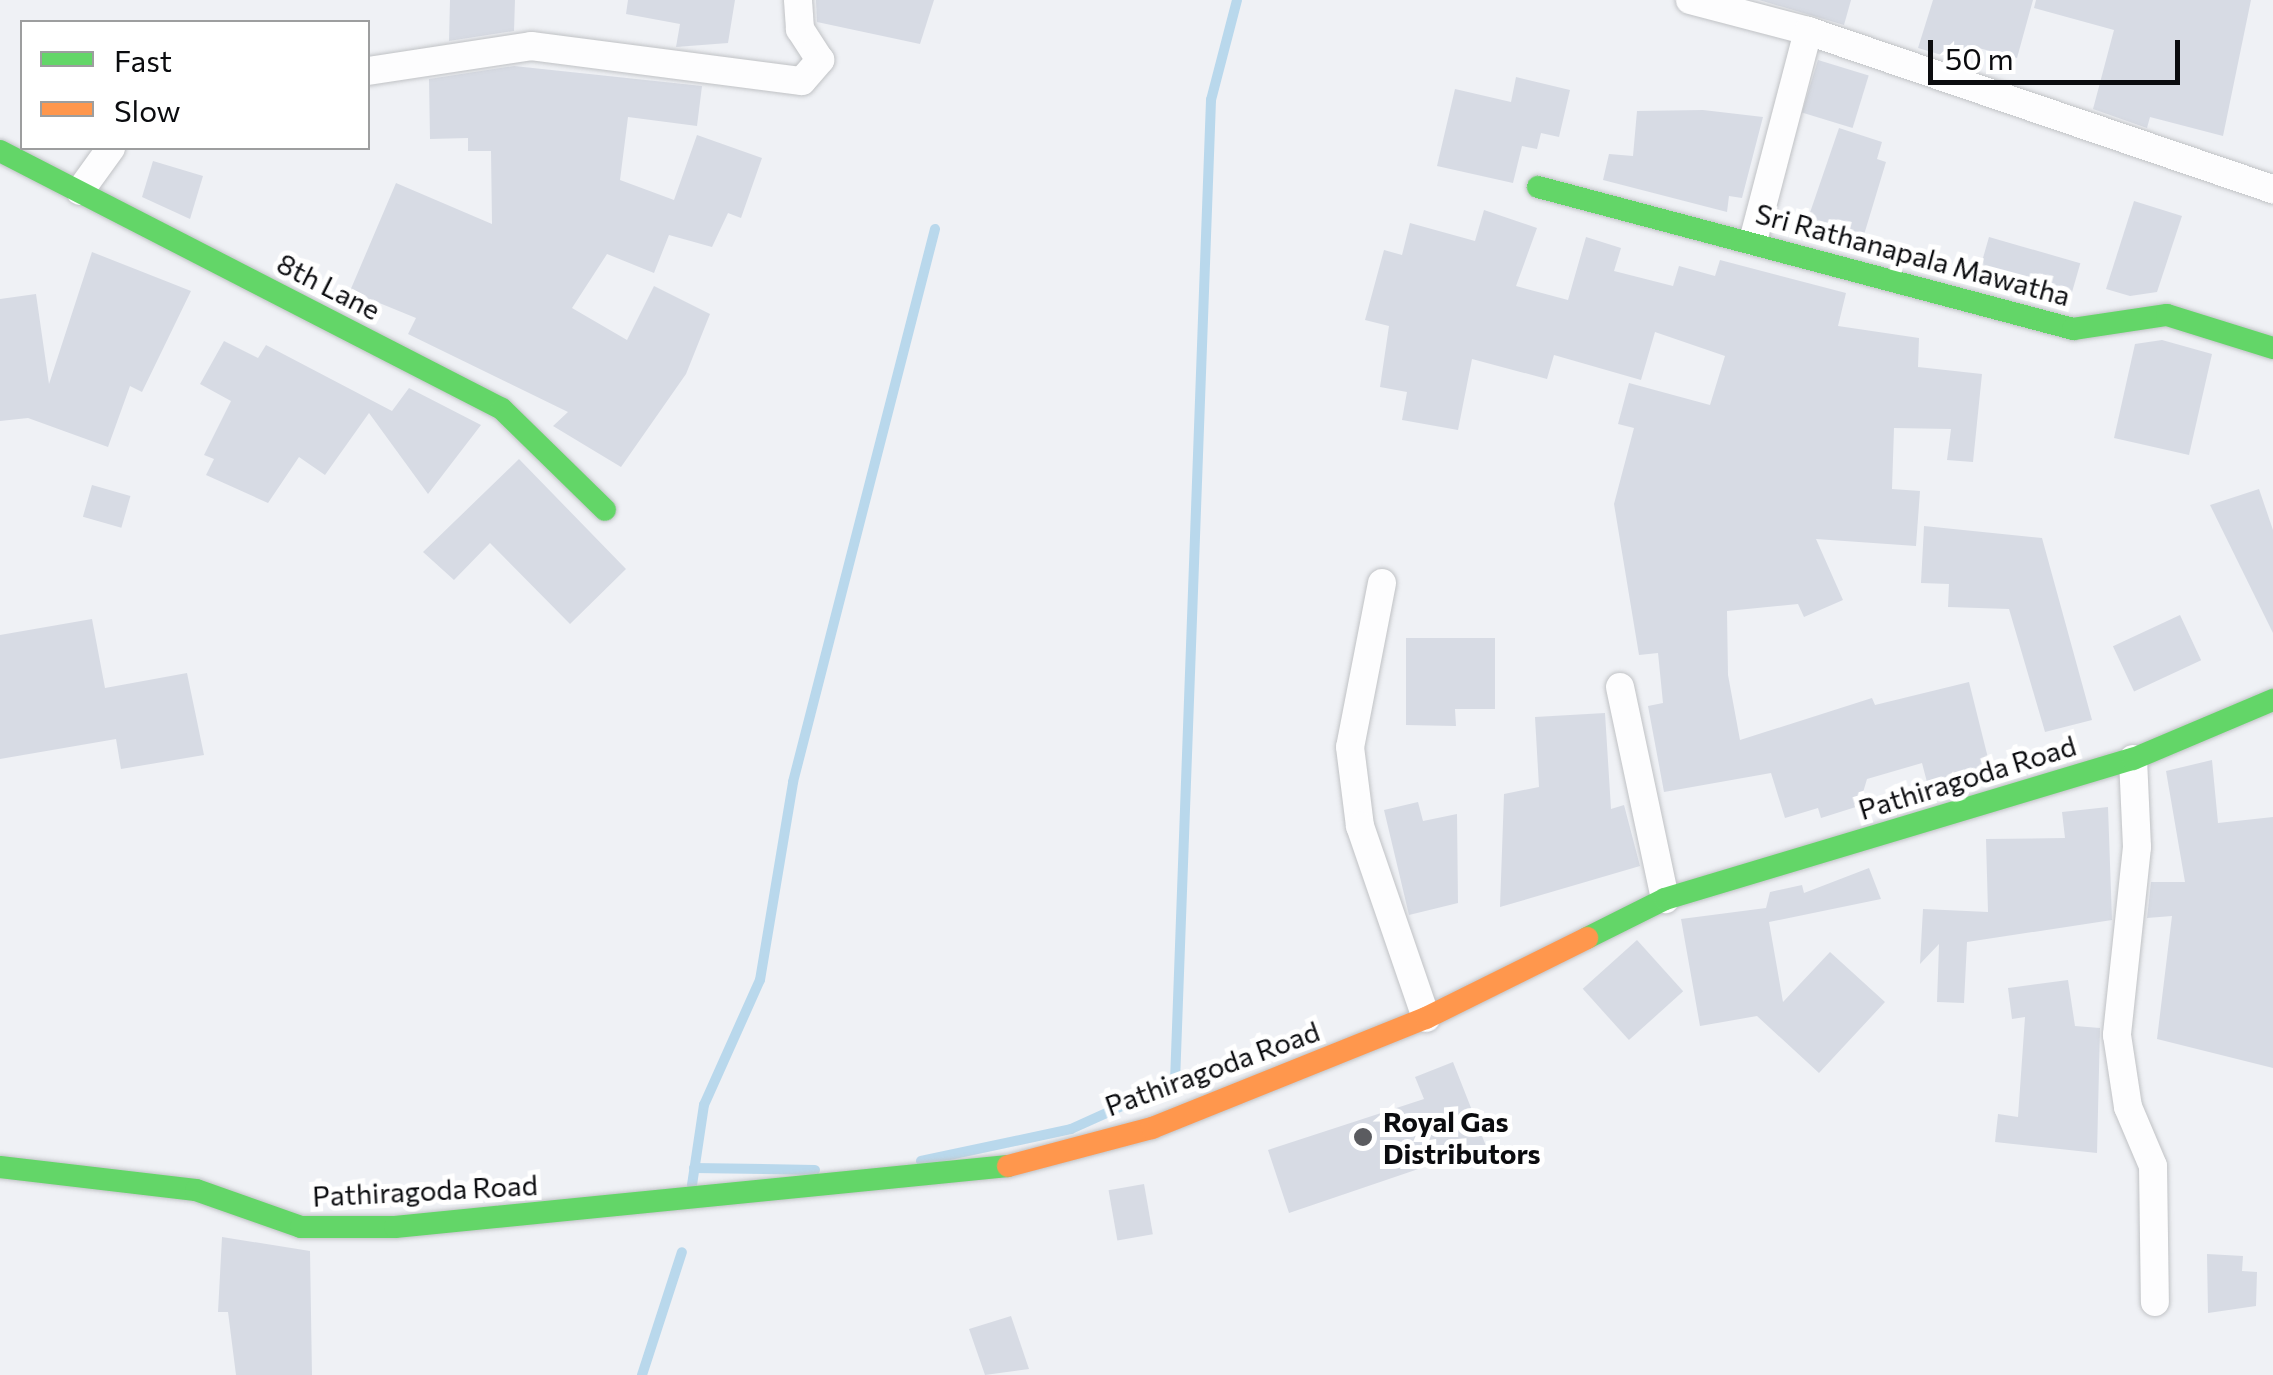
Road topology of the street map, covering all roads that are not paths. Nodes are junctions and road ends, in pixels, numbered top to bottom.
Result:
1 (798, 0) edge
2 (1690, 0) edge
3 (1808, 31) junction
4 (370, 71) edge
5 (110, 150) edge
6 (0, 151) edge
7 (1538, 188) dead end
8 (2273, 188) edge
9 (80, 191) junction
10 (1753, 241) junction
11 (2273, 348) edge
12 (604, 510) dead end
13 (1382, 583) dead end
14 (1620, 687) dead end
15 (2273, 700) edge
16 (2132, 759) junction
17 (1665, 899) junction
18 (1426, 1018) junction
19 (0, 1167) edge
20 (2155, 1302) dead end

1 - 4 street
2 - 3 street
3 - 8 street
3 - 10 street
5 - 9 street
6 - 9 street, 8th Lane
7 - 10 street, Sri Rathanapala Mawatha
9 - 12 street, 8th Lane
10 - 11 street, Sri Rathanapala Mawatha
13 - 18 street
14 - 17 street
15 - 16 street, Pathiragoda Road
16 - 17 street, Pathiragoda Road
16 - 20 street
17 - 18 street, Pathiragoda Road
18 - 19 street, Pathiragoda Road

